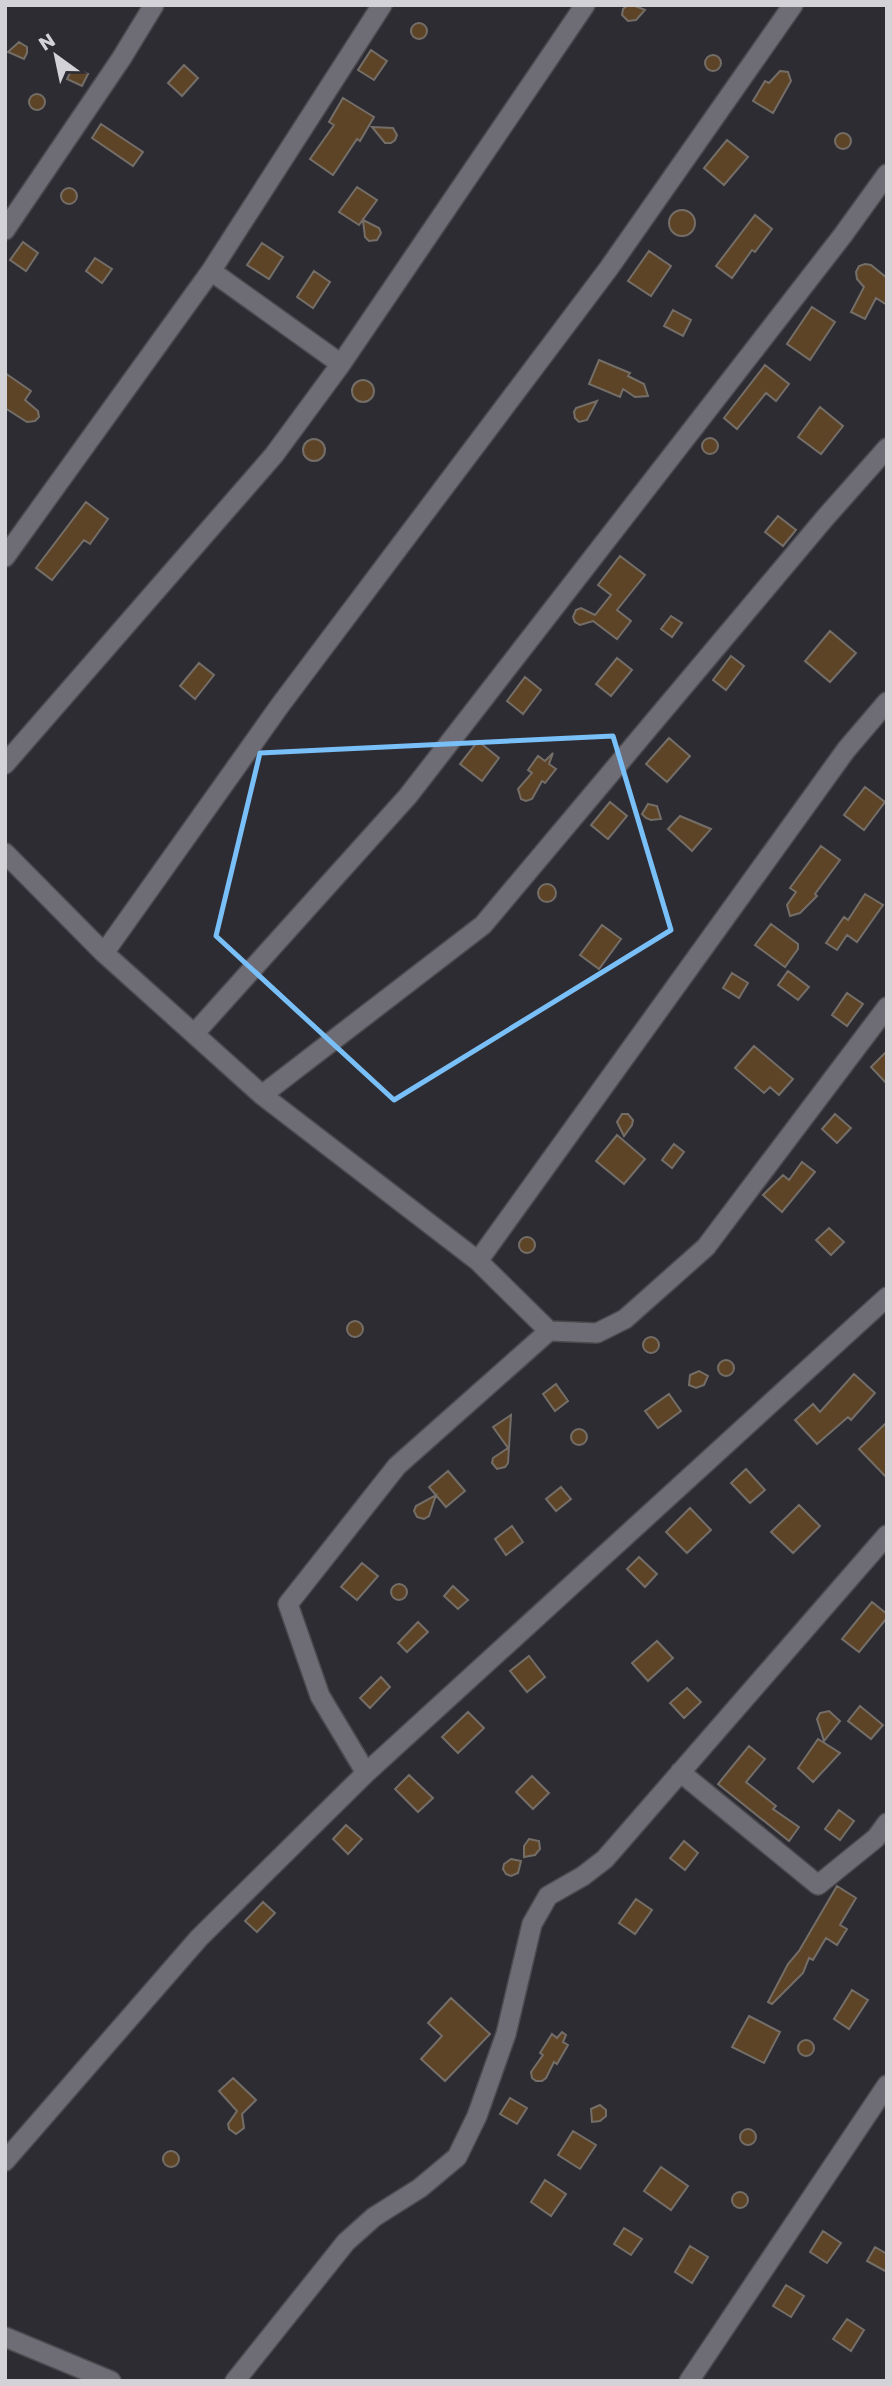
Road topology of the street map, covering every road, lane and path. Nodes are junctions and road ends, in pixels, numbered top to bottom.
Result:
1 (154, 5) edge
2 (382, 5) edge
3 (586, 5) edge
4 (793, 5) edge
5 (887, 174) edge
6 (5, 230) edge
7 (211, 271) junction
8 (341, 364) junction
9 (887, 448) edge
10 (5, 556) edge
11 (887, 702) edge
12 (5, 764) edge
13 (5, 853) edge
14 (104, 953) junction
15 (887, 1007) edge
16 (194, 1034) junction
17 (262, 1095) junction
18 (478, 1261) junction
19 (887, 1297) edge
20 (549, 1332) junction
21 (887, 1535) edge
22 (680, 1772) junction
23 (366, 1773) junction
24 (883, 1836) edge
25 (887, 2085) edge
26 (5, 2161) edge
27 (5, 2337) edge
28 (111, 2381) edge
29 (235, 2381) edge
30 (689, 2381) edge

1 - 6 street
2 - 7 street
3 - 8 street
4 - 14 street
5 - 16 street
7 - 8 street
7 - 10 street
8 - 12 street
9 - 17 street
11 - 18 street
13 - 14 street
14 - 16 street
15 - 20 street
16 - 17 street
17 - 18 street
18 - 20 street
19 - 23 street
20 - 23 street
21 - 22 street
22 - 24 street
22 - 29 street
23 - 26 street
25 - 30 street
27 - 28 street

